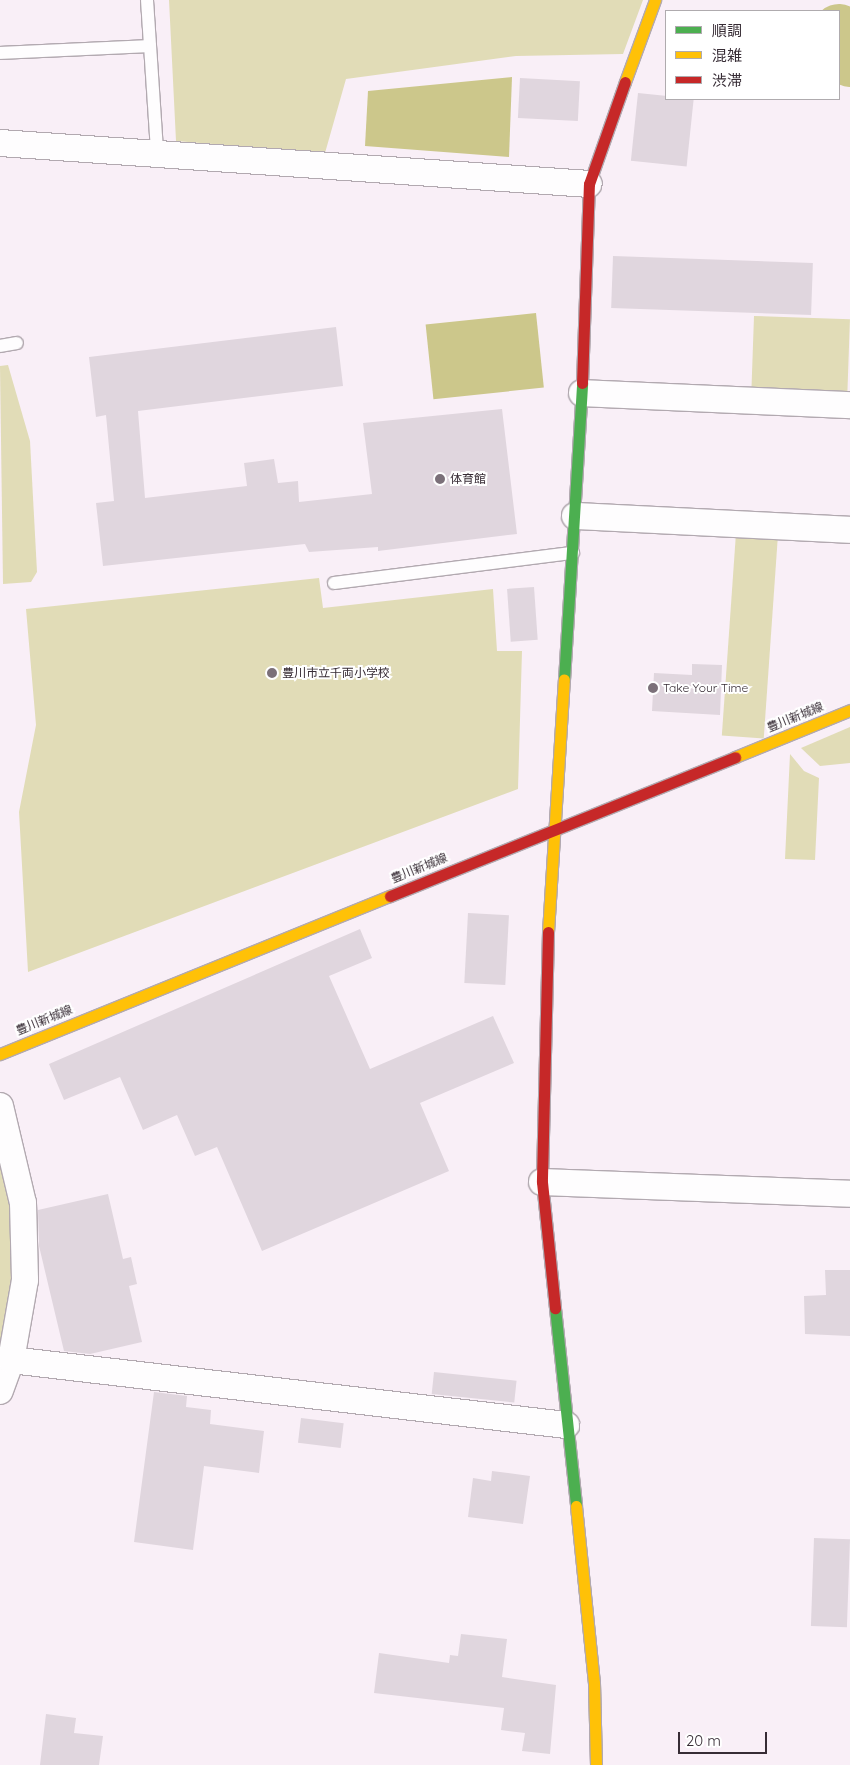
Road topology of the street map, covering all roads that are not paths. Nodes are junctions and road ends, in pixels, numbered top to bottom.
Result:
1 (147, 0) edge
2 (655, 0) edge
3 (150, 46) junction
4 (0, 53) edge
5 (0, 143) edge
6 (157, 151) junction
7 (589, 184) junction
8 (17, 343) dead end
9 (0, 346) edge
10 (582, 393) junction
11 (850, 405) edge
12 (575, 516) junction
13 (850, 530) edge
14 (573, 552) junction
15 (334, 583) dead end
16 (850, 710) edge
17 (557, 830) junction
18 (0, 1054) edge
19 (0, 1106) edge
20 (542, 1182) junction
21 (850, 1194) edge
22 (11, 1360) junction
23 (0, 1391) edge
24 (566, 1425) junction
25 (596, 1765) edge

1 - 3 lane
2 - 7 street
3 - 4 lane
3 - 6 lane
5 - 6 street
6 - 7 street
7 - 10 street
8 - 9 lane
10 - 11 street
10 - 12 street
12 - 13 street
12 - 14 street
14 - 15 lane
14 - 17 street
16 - 17 street, 豊川新城線
17 - 18 street, 豊川新城線
17 - 20 street
19 - 22 street
20 - 21 street
20 - 24 street
22 - 23 street
22 - 24 street
24 - 25 street

